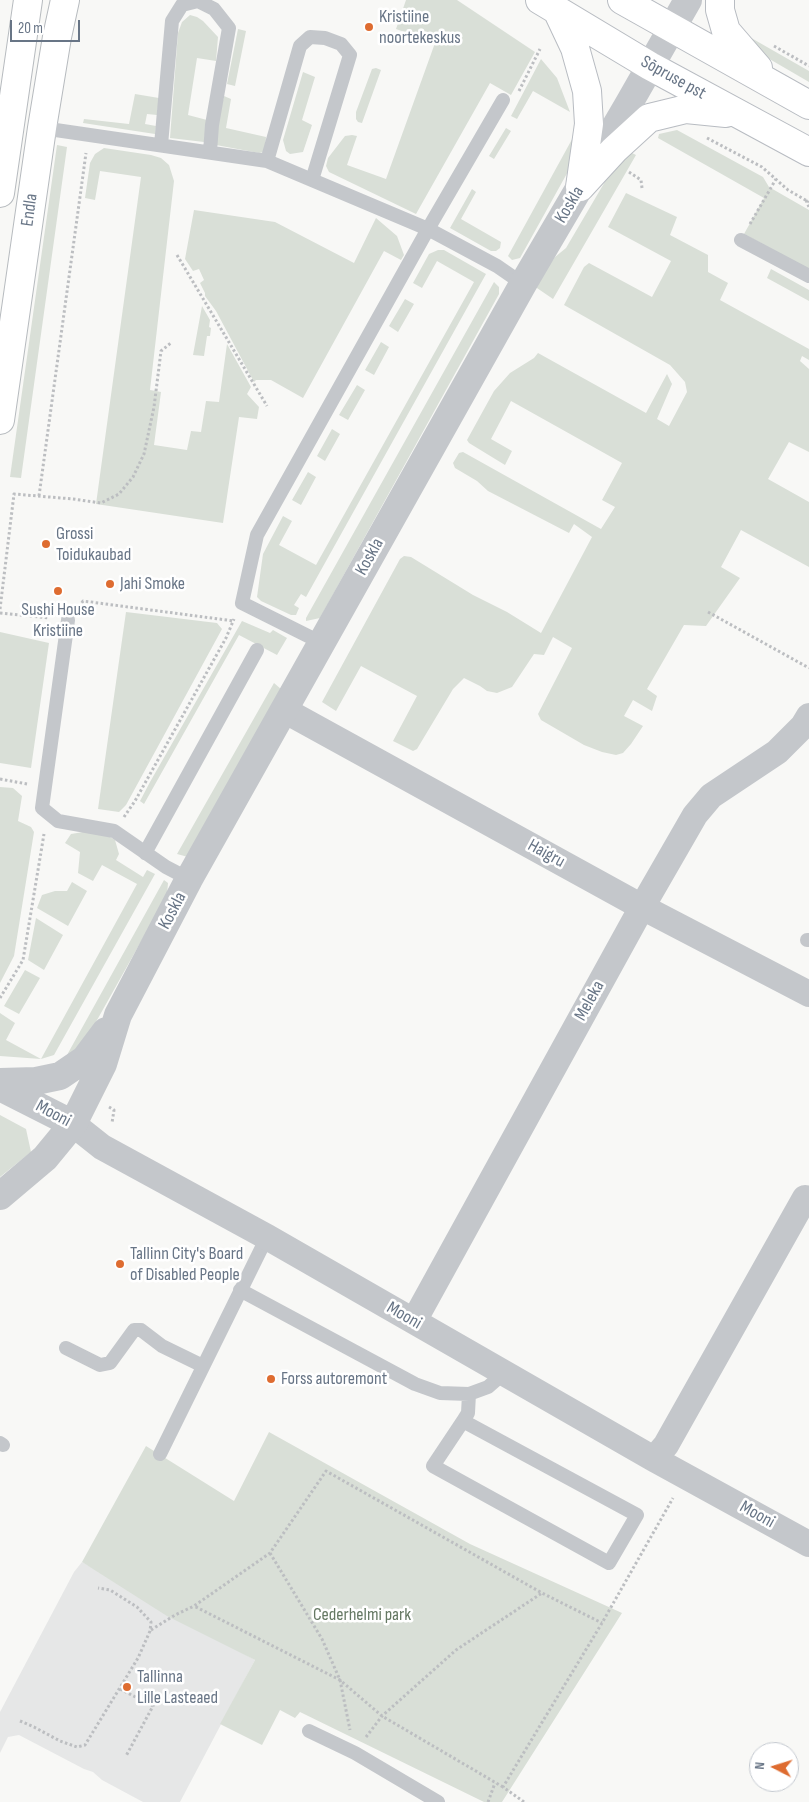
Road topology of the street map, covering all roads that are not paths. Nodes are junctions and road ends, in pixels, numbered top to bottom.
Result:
1 (28, 0) edge
2 (65, 0) edge
3 (622, 0) edge
4 (688, 0) edge
5 (720, 0) edge
6 (549, 6) edge
7 (671, 28) junction
8 (650, 66) junction
9 (776, 87) junction
10 (503, 100) road end
11 (809, 105) edge
12 (738, 114) junction
13 (42, 128) junction
14 (161, 145) junction
15 (210, 152) junction
16 (809, 152) edge
17 (267, 160) junction
18 (312, 180) junction
19 (580, 187) junction
20 (0, 193) edge
21 (428, 229) junction
22 (741, 240) road end
23 (809, 276) edge
24 (523, 284) junction
25 (0, 420) edge
26 (68, 620) road end
27 (322, 643) junction
28 (257, 650) dead end
29 (284, 710) junction
30 (809, 716) edge
31 (145, 852) junction
32 (189, 879) junction
33 (642, 907) junction
34 (809, 994) edge
35 (118, 1016) junction
36 (0, 1082) edge
37 (0, 1087) edge
38 (73, 1124) junction
39 (0, 1196) edge
40 (806, 1198) dead end
41 (267, 1237) junction
42 (240, 1290) junction
43 (414, 1321) junction
44 (66, 1348) dead end
45 (203, 1366) junction
46 (504, 1373) junction
47 (469, 1394) junction
48 (463, 1421) junction
49 (160, 1454) dead end
50 (654, 1459) junction
51 (809, 1544) edge
52 (309, 1731) dead end
53 (438, 1802) edge

1 - 20 main road, Endla
2 - 13 main road, Endla
3 - 7 main road
4 - 7 street, Koskla
5 - 9 main road
6 - 8 main road, Sõpruse pst
6 - 19 main road
7 - 8 street, Koskla
7 - 9 main road
8 - 12 main road, Sõpruse pst
8 - 19 street, Koskla
9 - 11 main road
10 - 21 lane
12 - 16 main road, Sõpruse pst
12 - 19 main road
13 - 14 lane
13 - 25 main road, Endla
14 - 15 lane
14 - 15 lane
15 - 17 lane
17 - 18 lane
17 - 18 lane
18 - 21 lane
19 - 24 street, Koskla
21 - 24 lane
21 - 27 lane
22 - 23 lane
24 - 27 street, Koskla
26 - 31 lane
27 - 29 street, Koskla
28 - 31 lane
29 - 32 street, Koskla
29 - 33 street, Haigru
30 - 33 street, Meleka
31 - 32 lane
32 - 35 street, Koskla
33 - 34 street, Haigru
33 - 43 street, Meleka
35 - 36 street
35 - 38 street, Koskla
37 - 38 street, Mooni
38 - 39 street, Koskla
38 - 41 street, Mooni
40 - 50 street
41 - 42 lane
41 - 43 street, Mooni
42 - 45 lane
42 - 47 lane
43 - 46 street, Mooni
44 - 45 lane
45 - 49 lane
46 - 47 lane
46 - 50 street, Mooni
47 - 48 lane
48 - 48 lane
50 - 51 street, Mooni
52 - 53 lane

